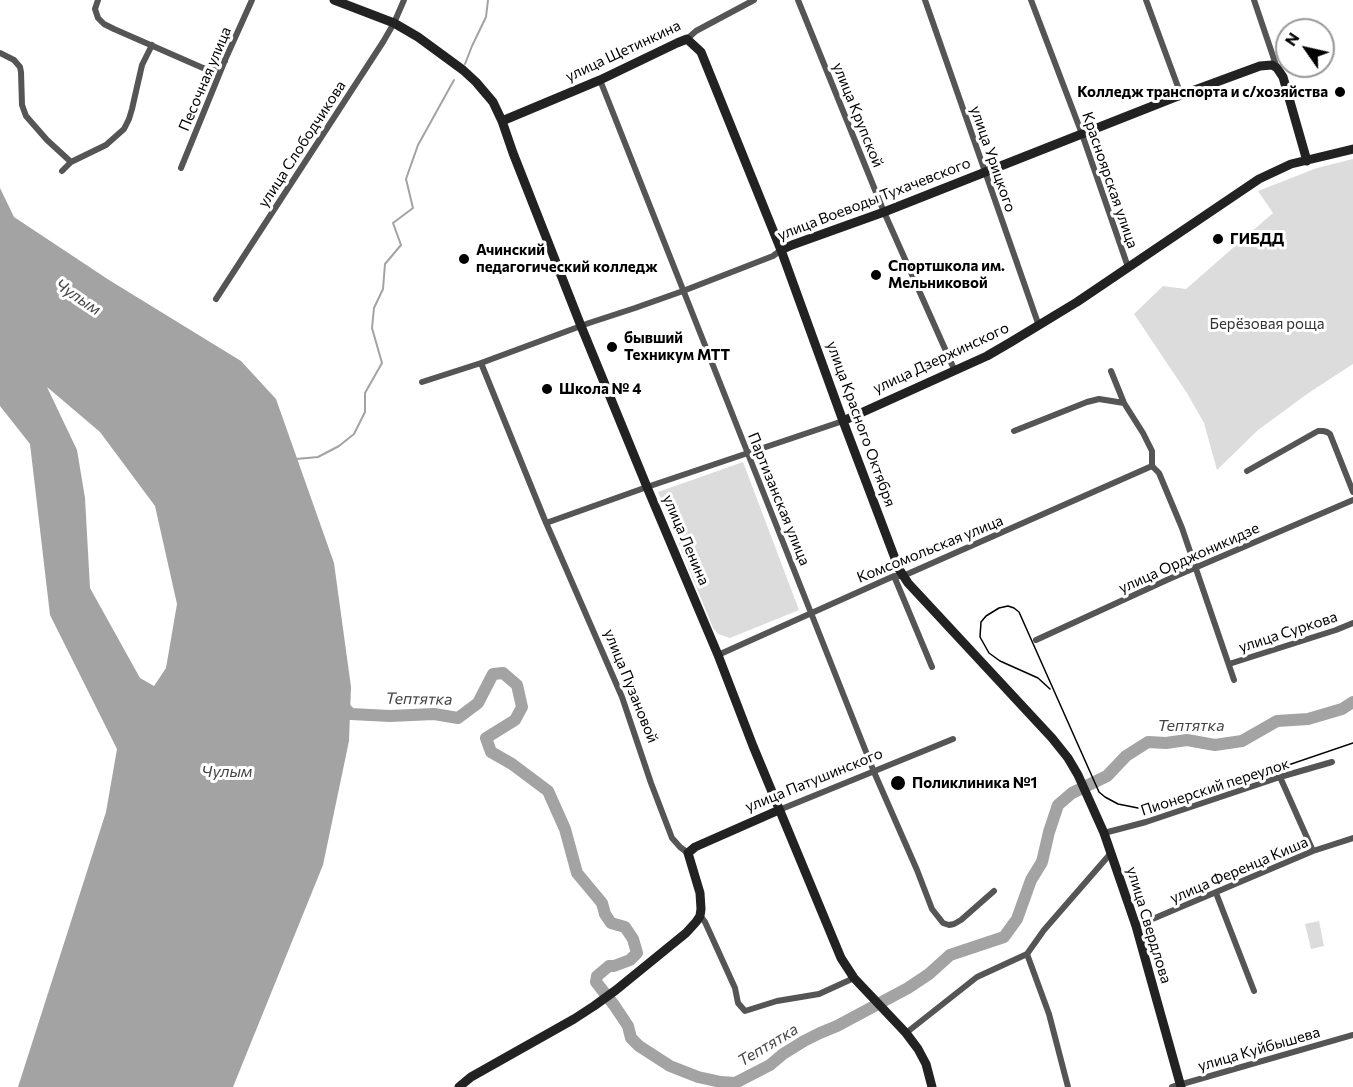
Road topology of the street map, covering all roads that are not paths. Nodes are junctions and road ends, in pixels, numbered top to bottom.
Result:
1 (98, 0) edge
2 (252, 0) edge
3 (333, 0) edge
4 (404, 0) edge
5 (754, 0) edge
6 (798, 0) edge
7 (925, 0) edge
8 (1031, 0) edge
9 (1146, 0) edge
10 (1254, 0) edge
11 (394, 23) junction
12 (687, 39) junction
13 (152, 45) junction
14 (0, 53) edge
15 (225, 60) junction
16 (1275, 62) edge
17 (1275, 67) edge
18 (1283, 78) edge
19 (600, 81) junction
20 (1181, 95) junction
21 (502, 121) junction
22 (1082, 134) junction
23 (1353, 149) edge
24 (1307, 161) junction
25 (71, 162) junction
26 (181, 168) dead end
27 (63, 171) dead end
28 (985, 172) junction
29 (885, 212) junction
30 (782, 250) junction
31 (1128, 267) junction
32 (683, 291) junction
33 (216, 299) dead end
34 (581, 326) junction
35 (1039, 326) junction
36 (481, 363) junction
37 (954, 369) junction
38 (1111, 371) dead end
39 (422, 382) dead end
40 (1124, 403) junction
41 (843, 421) junction
42 (1014, 431) dead end
43 (747, 453) junction
44 (1152, 466) junction
45 (1247, 471) dead end
46 (647, 487) junction
47 (1353, 492) edge
48 (1353, 500) edge
49 (546, 523) junction
50 (1197, 568) junction
51 (898, 576) junction
52 (811, 612) junction
53 (1353, 623) edge
54 (1036, 640) dead end
55 (718, 655) junction
56 (1229, 664) junction
57 (932, 667) dead end
58 (1234, 680) dead end
59 (953, 739) dead end
60 (1332, 762) dead end
61 (874, 772) junction
62 (1078, 775) joint
63 (1280, 777) junction
64 (780, 810) junction
65 (1104, 833) junction
66 (1353, 837) edge
67 (1313, 851) junction
68 (688, 853) junction
69 (1112, 853) junction
70 (994, 891) dead end
71 (1216, 893) junction
72 (700, 916) junction
73 (1136, 926) junction
74 (1027, 954) junction
75 (854, 978) junction
76 (1254, 991) dead end
77 (906, 1033) junction
78 (1353, 1035) edge
79 (1178, 1086) edge
80 (459, 1087) edge
81 (932, 1087) edge
82 (1068, 1087) edge

1 - 13 street
2 - 15 street, Песочная улица
3 - 11 main road, улица Ленина
4 - 11 street, улица Слободчикова
5 - 12 street, улица Щетинкина
6 - 29 street, улица Крупской
7 - 28 street, улица Урицкого
8 - 22 street, Красноярская улица
9 - 20 street
10 - 16 street
11 - 21 main road, улица Ленина
11 - 33 street, улица Слободчикова
12 - 19 main road, улица Щетинкина
12 - 30 main road, улица Красного Октября
13 - 15 street
13 - 25 street
14 - 25 street
15 - 26 street, Песочная улица
17 - 20 main road, улица Воеводы Тухачевского
18 - 24 main road
19 - 21 main road, улица Щетинкина
19 - 32 street, Партизанская улица
20 - 22 main road, улица Воеводы Тухачевского
21 - 34 main road, улица Ленина
22 - 28 main road, улица Воеводы Тухачевского
22 - 31 street, Красноярская улица
23 - 24 main road, улица Дзержинского
24 - 31 main road, улица Дзержинского
25 - 27 street
28 - 29 main road, улица Воеводы Тухачевского
28 - 35 street, улица Урицкого
29 - 30 main road, улица Воеводы Тухачевского
29 - 37 street, улица Крупской
30 - 32 street, улица Воеводы Тухачевского
30 - 41 main road, улица Красного Октября
31 - 35 main road, улица Дзержинского
32 - 34 street, улица Воеводы Тухачевского
32 - 43 street, Партизанская улица
34 - 36 street, улица Воеводы Тухачевского
34 - 46 main road, улица Ленина
35 - 37 main road, улица Дзержинского
36 - 39 street, улица Воеводы Тухачевского
36 - 49 street, улица Пузановой
37 - 41 main road, улица Дзержинского
38 - 40 street
40 - 42 street
40 - 44 street
41 - 43 street, улица Дзержинского
41 - 51 main road, улица Красного Октября
43 - 46 street, улица Дзержинского
43 - 52 street, Партизанская улица
44 - 50 street
44 - 51 street, Комсомольская улица
45 - 47 street
46 - 49 street, улица Дзержинского
46 - 55 main road, улица Ленина
48 - 50 street, улица Орджоникидзе
49 - 68 street, улица Пузановой
50 - 54 street, улица Орджоникидзе
50 - 56 street
51 - 52 street, Комсомольская улица
51 - 57 street
51 - 62 main road, улица Красного Октября
52 - 55 street, Комсомольская улица
52 - 61 street, Партизанская улица
53 - 56 street, улица Суркова
55 - 64 main road, улица Ленина
56 - 58 street
59 - 61 street, улица Патушинского
60 - 63 street, Пионерский переулок
61 - 64 street, улица Патушинского
61 - 70 street, Партизанская улица
62 - 65 main road, улица Свердлова
63 - 65 street, Пионерский переулок
63 - 67 street
64 - 68 main road, улица Патушинского
64 - 75 main road, улица Ленина
65 - 69 main road, улица Свердлова
66 - 67 street, улица Ференца Киша
67 - 71 street, улица Ференца Киша
68 - 72 main road, улица Пузановой
69 - 73 main road, улица Свердлова
69 - 74 street
71 - 73 street, улица Ференца Киша
71 - 76 street
72 - 75 street
72 - 80 main road
73 - 79 main road, улица Свердлова
74 - 77 street
74 - 82 street
75 - 77 main road, улица Ленина
77 - 81 main road, улица Ленина
78 - 79 street, улица Куйбышева

